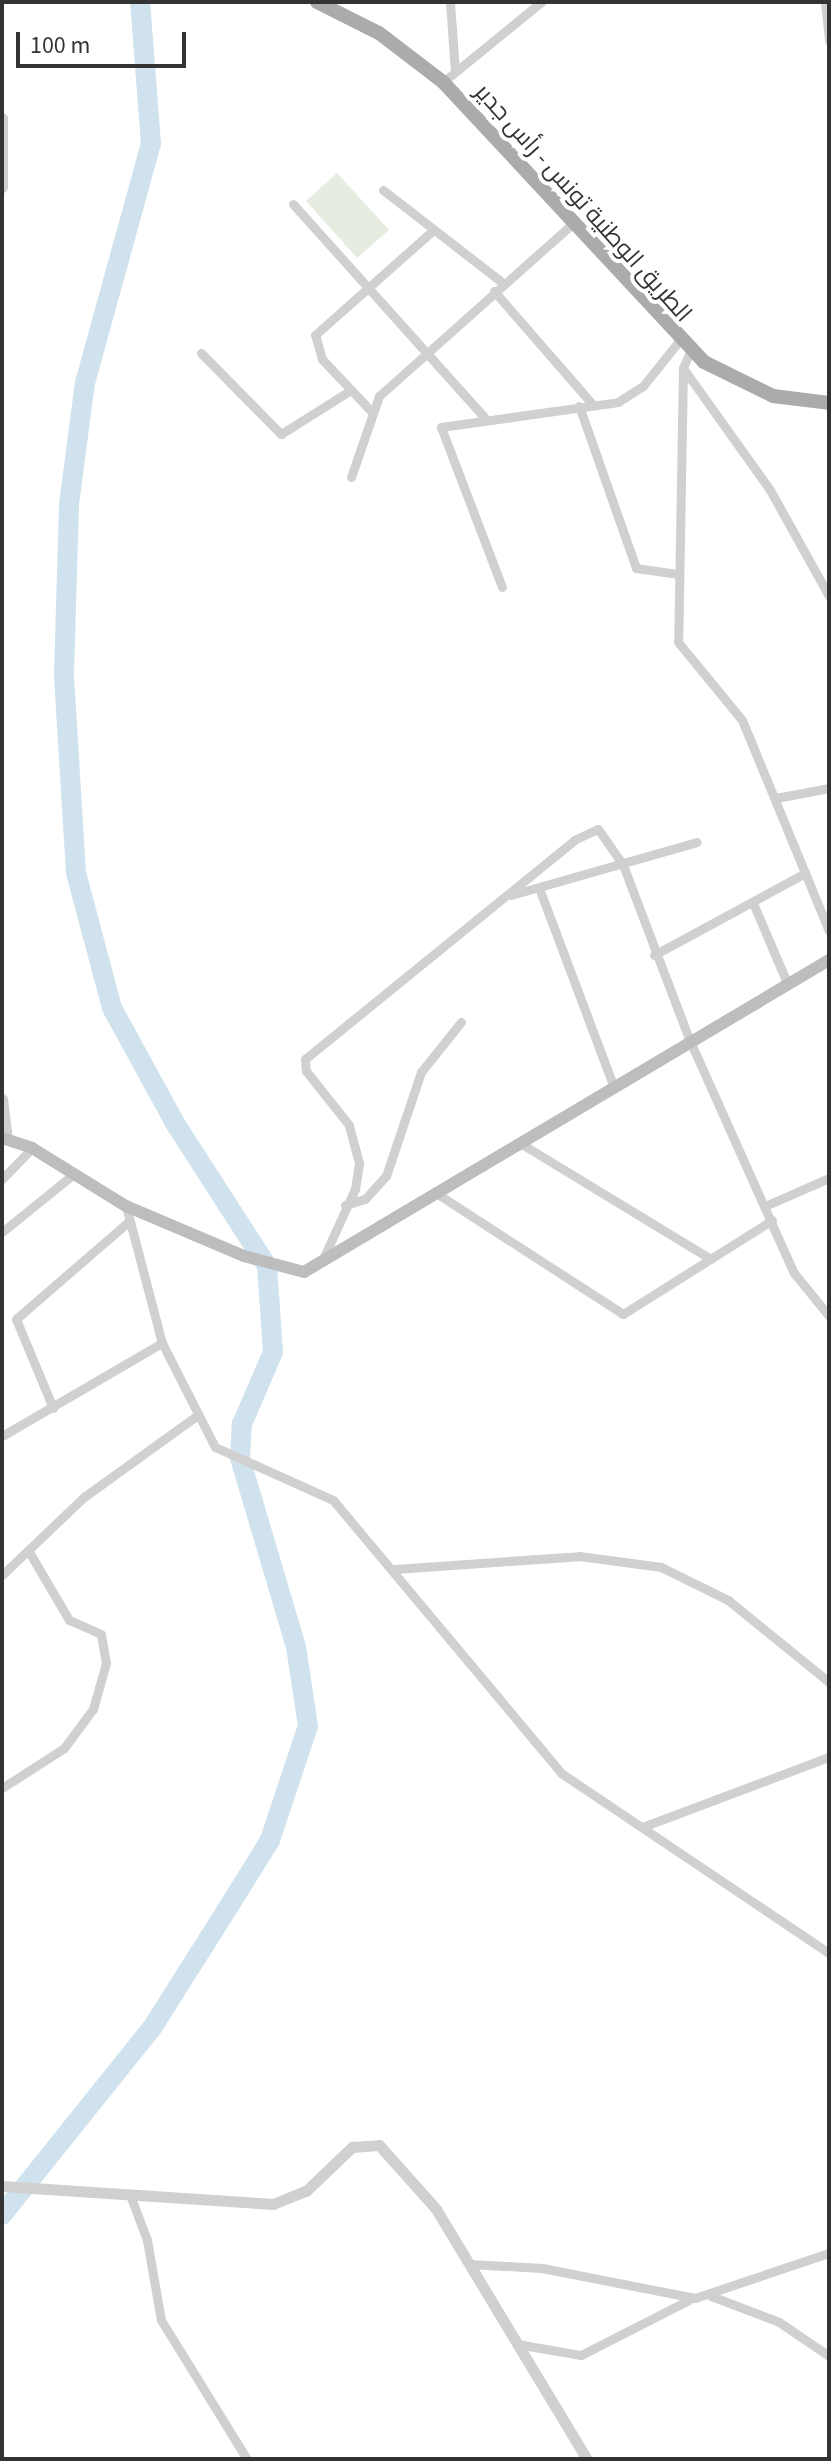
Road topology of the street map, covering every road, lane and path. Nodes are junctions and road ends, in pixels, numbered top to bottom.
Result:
1 (317, 2) edge
2 (450, 2) edge
3 (541, 2) edge
4 (825, 2) edge
5 (829, 41) edge
6 (455, 72) junction
7 (443, 82) junction
8 (2, 118) edge
9 (2, 187) edge
10 (383, 190) dead end
11 (293, 204) dead end
12 (573, 223) junction
13 (432, 231) junction
14 (503, 283) junction
15 (370, 290) junction
16 (494, 291) junction
17 (685, 347) junction
18 (201, 353) dead end
19 (426, 353) junction
20 (683, 368) junction
21 (351, 390) junction
22 (829, 403) edge
23 (593, 405) junction
24 (579, 406) junction
25 (370, 410) junction
26 (484, 417) junction
27 (351, 477) dead end
28 (677, 574) junction
29 (502, 587) dead end
30 (829, 596) edge
31 (829, 788) edge
32 (776, 798) junction
33 (697, 842) dead end
34 (623, 865) junction
35 (805, 873) junction
36 (539, 888) junction
37 (508, 895) junction
38 (753, 903) junction
39 (829, 931) edge
40 (654, 955) junction
41 (829, 960) edge
42 (788, 985) junction
43 (461, 1022) dead end
44 (690, 1041) junction
45 (614, 1088) junction
46 (2, 1099) edge
47 (4, 1136) edge
48 (520, 1143) junction
49 (32, 1148) junction
50 (70, 1177) junction
51 (829, 1178) edge
52 (2, 1179) edge
53 (436, 1193) junction
54 (345, 1205) junction
55 (126, 1206) junction
56 (765, 1206) junction
57 (772, 1220) junction
58 (129, 1221) junction
59 (2, 1232) edge
60 (711, 1259) junction
61 (319, 1267) junction
62 (829, 1316) edge
63 (162, 1343) junction
64 (53, 1408) junction
65 (195, 1417) junction
66 (2, 1436) edge
67 (28, 1550) junction
68 (395, 1569) junction
69 (2, 1575) edge
70 (829, 1682) edge
71 (829, 1757) edge
72 (2, 1788) edge
73 (645, 1826) junction
74 (829, 1953) edge
75 (2, 2186) edge
76 (130, 2195) junction
77 (829, 2253) edge
78 (469, 2264) junction
79 (711, 2296) junction
80 (695, 2298) junction
81 (517, 2344) junction
82 (829, 2356) edge
83 (247, 2459) edge
84 (587, 2459) edge

1 - 7 main road, الطريق الوطنية تونس - رأس جدير
2 - 6 street
3 - 6 street
4 - 5 street
6 - 7 street
7 - 12 main road, الطريق الوطنية تونس - رأس جدير
8 - 9 street
10 - 13 street
11 - 15 street
12 - 14 street
12 - 17 main road, الطريق الوطنية تونس - رأس جدير
13 - 14 street
13 - 15 street
14 - 16 street
15 - 19 street
15 - 21 street
16 - 19 street
16 - 23 street
17 - 20 street
17 - 22 main road, الطريق الوطنية تونس - رأس جدير
17 - 23 street
18 - 21 street
19 - 25 street
19 - 26 street
20 - 28 street
20 - 30 street
21 - 25 street
23 - 24 street
24 - 26 street
24 - 28 street
25 - 27 street
26 - 29 street
28 - 32 street
31 - 32 street
32 - 35 street
33 - 34 street
34 - 36 street
34 - 37 street
34 - 40 street
35 - 38 street
35 - 39 street
36 - 37 street
36 - 45 street
37 - 54 street
38 - 40 street
38 - 42 street
40 - 44 street
41 - 42 main road
42 - 44 main road
43 - 54 street
44 - 45 main road
44 - 56 street
45 - 48 main road
46 - 47 street
47 - 49 main road
48 - 53 main road
48 - 60 street
49 - 50 main road
49 - 52 street
50 - 55 main road
50 - 59 street
51 - 56 street
53 - 60 street
53 - 61 main road
54 - 61 street
55 - 58 street
55 - 61 main road
56 - 57 street
57 - 60 street
57 - 62 street
58 - 63 street
58 - 64 street
63 - 64 street
63 - 65 street
64 - 66 street
65 - 67 street
65 - 68 street
67 - 69 street
67 - 72 street
68 - 70 street
68 - 73 street
71 - 73 street
73 - 74 street
75 - 76 street
76 - 78 street
76 - 83 street
77 - 79 street
78 - 80 street
78 - 81 street
79 - 80 street
79 - 82 street
80 - 81 street
81 - 84 street

